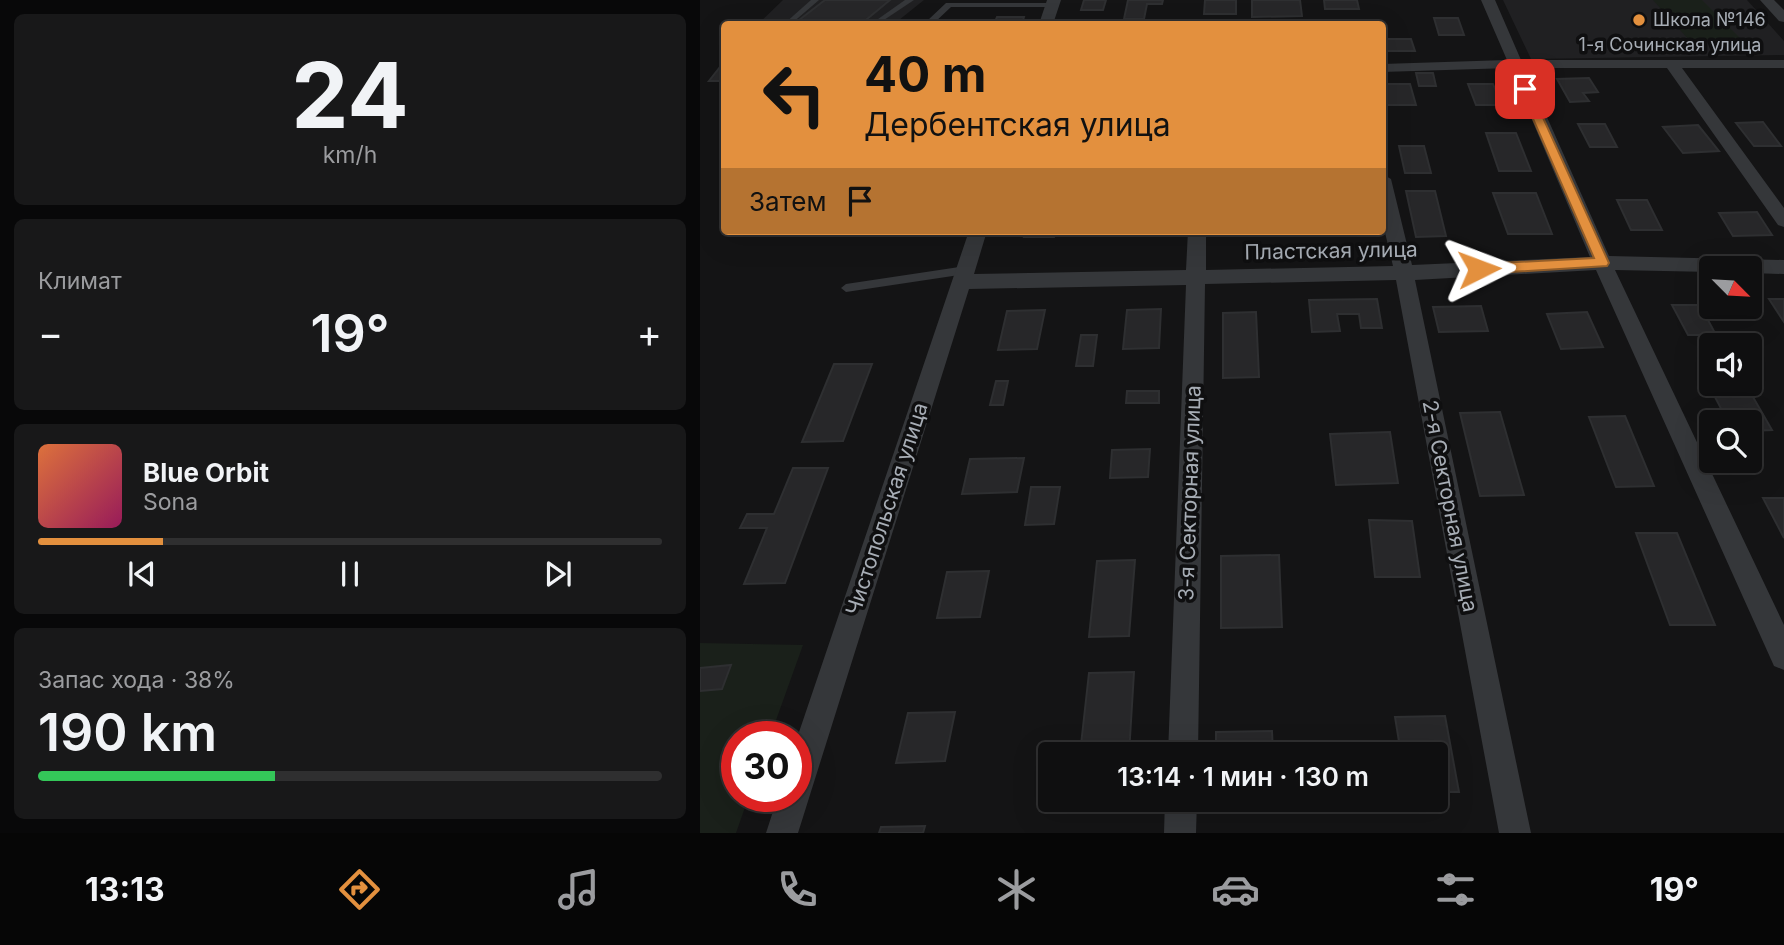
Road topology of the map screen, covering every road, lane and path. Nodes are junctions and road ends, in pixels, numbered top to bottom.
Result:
1 (815, 0) edge
2 (910, 0) edge
3 (1488, 0) edge
4 (1767, 0) edge
5 (1053, 3) edge
6 (1784, 18) edge
7 (790, 21) edge
8 (878, 21) edge
9 (932, 21) edge
10 (1047, 21) edge
11 (1514, 64) junction
12 (1784, 64) edge
13 (1672, 65) junction
14 (1386, 68) edge
15 (1386, 196) edge
16 (1784, 221) edge
17 (977, 235) edge
18 (1197, 235) edge
19 (1602, 263) junction
20 (1784, 267) edge
21 (1404, 273) junction
22 (964, 276) junction
23 (1196, 276) junction
24 (846, 288) dead end
25 (1773, 607) edge
26 (1784, 656) edge
27 (812, 739) edge
28 (1183, 742) edge
29 (788, 812) edge
30 (1181, 812) edge
31 (782, 833) edge
32 (1180, 833) edge
33 (1515, 833) edge

1 - 7 lane
2 - 8 lane
3 - 11 street
4 - 6 street
5 - 9 lane
5 - 10 street
11 - 13 street, 1-я Сочинская улица
11 - 14 street, 1-я Сочинская улица
11 - 19 street
12 - 13 street, 1-я Сочинская улица
13 - 16 street
15 - 21 street, 2-я Секторная улица
17 - 22 street, Чистопольская улица
18 - 23 street, 3-я Секторная улица
19 - 20 street, Пластская улица
19 - 21 street, Пластская улица
19 - 25 street
21 - 23 street, Пластская улица
21 - 33 street, 2-я Секторная улица
22 - 23 street, Пластская улица
22 - 24 lane
22 - 27 street, Чистопольская улица
23 - 28 street, 3-я Секторная улица
25 - 26 street
29 - 31 street
30 - 32 street

